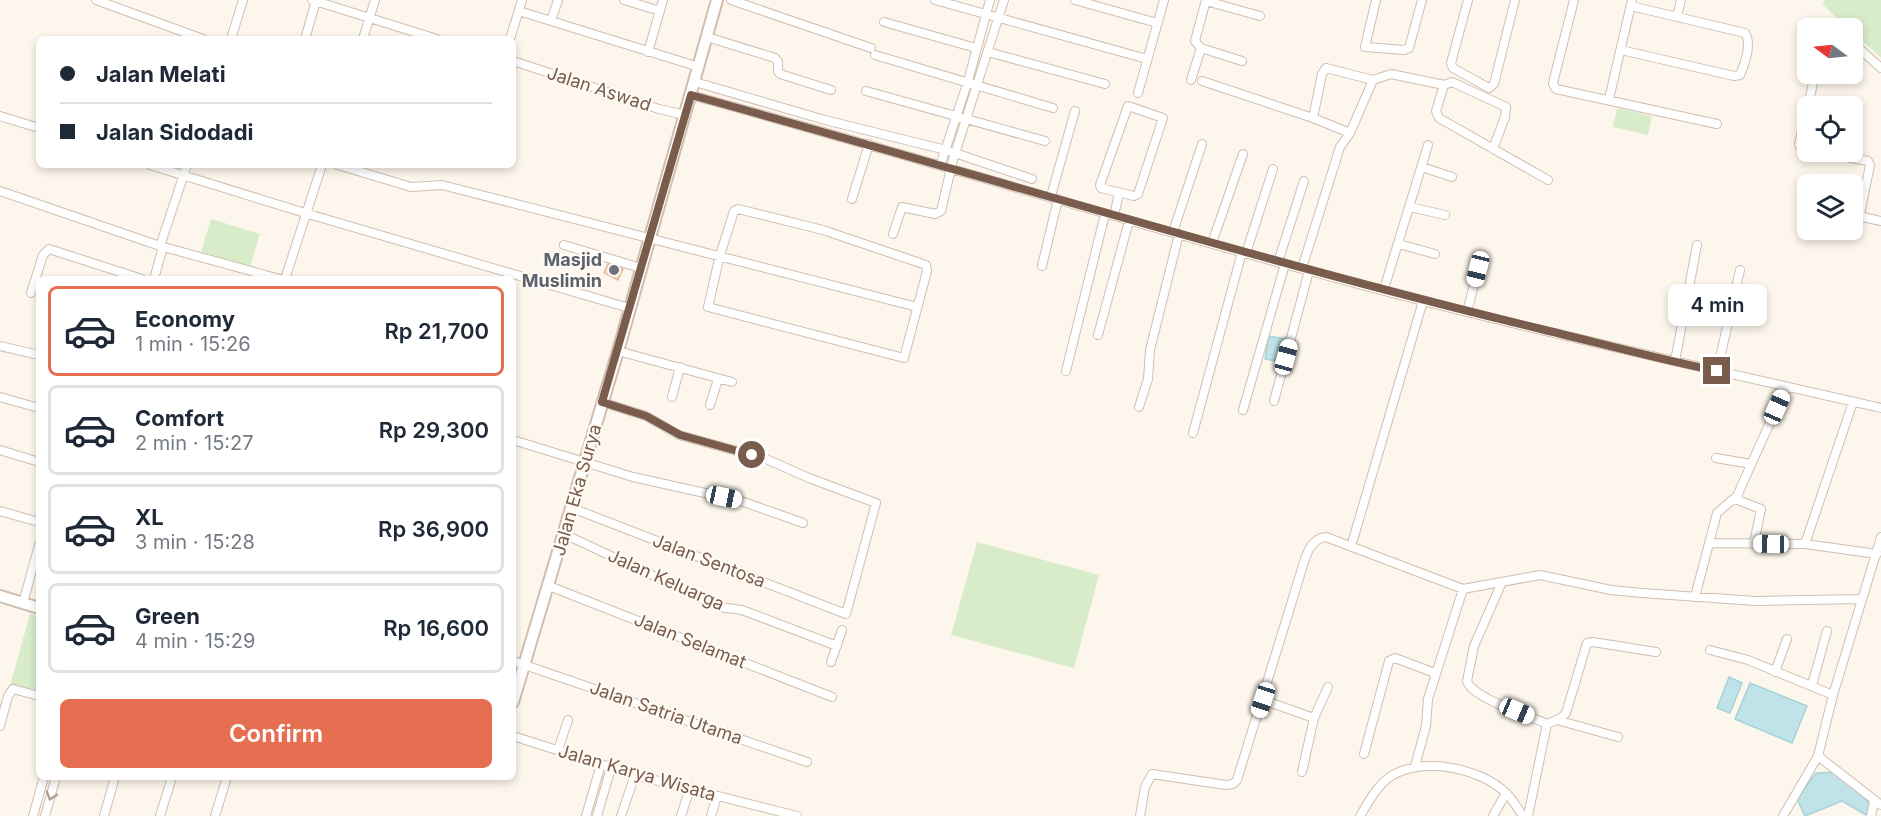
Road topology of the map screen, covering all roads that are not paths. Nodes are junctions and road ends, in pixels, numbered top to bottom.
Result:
1 (96, 0) edge
2 (243, 0) edge
3 (375, 0) edge
4 (522, 0) edge
5 (558, 0) edge
6 (624, 0) edge
7 (663, 0) edge
8 (717, 0) edge
9 (731, 0) edge
10 (934, 0) edge
11 (990, 0) edge
12 (1004, 0) edge
13 (1075, 0) edge
14 (1164, 0) edge
15 (1206, 0) edge
16 (1376, 0) edge
17 (1422, 0) edge
18 (1468, 0) edge
19 (1515, 0) edge
20 (1574, 0) edge
21 (1681, 0) edge
22 (314, 1) edge
23 (1632, 3) edge
24 (519, 11) junction
25 (660, 11) junction
26 (986, 14) junction
27 (1677, 15) junction
28 (1260, 16) dead end
29 (370, 17) junction
30 (999, 18) junction
31 (551, 21) junction
32 (884, 22) dead end
33 (1157, 23) junction
34 (195, 36) edge
35 (232, 36) edge
36 (306, 36) edge
37 (364, 36) edge
38 (427, 36) edge
39 (511, 36) edge
40 (707, 37) junction
41 (976, 48) junction
42 (1201, 48) junction
43 (1621, 50) junction
44 (648, 52) junction
45 (988, 52) junction
46 (1863, 52) edge
47 (1147, 59) junction
48 (516, 61) edge
49 (1242, 61) dead end
50 (699, 67) junction
51 (1881, 68) edge
52 (1191, 80) dead end
53 (1373, 80) junction
54 (968, 81) junction
55 (1202, 81) dead end
56 (695, 82) junction
57 (978, 84) junction
58 (1104, 84) dead end
59 (1444, 85) junction
60 (831, 90) dead end
61 (867, 90) dead end
62 (1138, 93) dead end
63 (691, 95) junction
64 (1609, 99) junction
65 (1053, 108) dead end
66 (1075, 111) dead end
67 (685, 115) junction
68 (0, 116) edge
69 (957, 117) junction
70 (1313, 118) junction
71 (967, 120) junction
72 (1717, 124) dead end
73 (36, 127) edge
74 (1350, 133) junction
75 (1045, 141) dead end
76 (869, 144) junction
77 (1202, 144) dead end
78 (1428, 145) dead end
79 (1493, 149) junction
80 (946, 150) junction
81 (955, 154) junction
82 (1243, 154) dead end
83 (1863, 160) edge
84 (940, 166) junction
85 (1422, 167) junction
86 (159, 168) edge
87 (186, 168) edge
88 (321, 168) edge
89 (348, 168) edge
90 (1274, 169) dead end
91 (951, 170) junction
92 (183, 176) junction
93 (1452, 177) dead end
94 (1032, 179) dead end
95 (1548, 180) dead end
96 (1304, 181) dead end
97 (0, 191) edge
98 (1119, 194) junction
99 (852, 198) dead end
100 (1055, 198) junction
101 (1410, 207) junction
102 (304, 213) junction
103 (1109, 215) junction
104 (1445, 215) dead end
105 (1129, 221) junction
106 (1881, 221) edge
107 (1176, 233) junction
108 (893, 234) dead end
109 (649, 237) junction
110 (1212, 243) junction
111 (1399, 243) junction
112 (564, 245) dead end
113 (1697, 245) dead end
114 (162, 247) junction
115 (1244, 252) junction
116 (1435, 254) dead end
117 (720, 255) junction
118 (1281, 263) junction
119 (1042, 266) dead end
120 (641, 268) junction
121 (1305, 269) junction
122 (1478, 269) dead end
123 (1740, 270) dead end
124 (37, 276) edge
125 (133, 276) edge
126 (155, 276) edge
127 (269, 276) edge
128 (286, 276) edge
129 (36, 279) edge
130 (1384, 289) junction
131 (32, 293) dead end
132 (1423, 301) junction
133 (917, 307) junction
134 (629, 308) junction
135 (1467, 312) junction
136 (1098, 335) dead end
137 (0, 345) edge
138 (618, 351) junction
139 (36, 354) edge
140 (1675, 361) junction
141 (680, 367) junction
142 (1066, 371) dead end
143 (1717, 371) junction
144 (718, 379) junction
145 (732, 382) dead end
146 (1786, 387) junction
147 (0, 397) edge
148 (672, 397) dead end
149 (1274, 401) dead end
150 (602, 402) junction
151 (1853, 402) junction
152 (710, 405) dead end
153 (1139, 406) dead end
154 (36, 407) edge
155 (1881, 408) edge
156 (1243, 410) dead end
157 (1193, 433) dead end
158 (516, 441) edge
159 (0, 450) edge
160 (1716, 458) dead end
161 (36, 461) edge
162 (585, 463) junction
163 (1751, 464) junction
164 (1735, 499) junction
165 (572, 508) junction
166 (0, 511) edge
167 (36, 521) edge
168 (803, 523) dead end
169 (564, 534) junction
170 (1353, 540) dead end
171 (1711, 543) junction
172 (1754, 543) junction
173 (1805, 544) junction
174 (1879, 546) edge
175 (36, 556) edge
176 (1502, 582) junction
177 (549, 586) junction
178 (1463, 589) junction
179 (0, 596) edge
180 (1695, 597) junction
181 (1861, 599) junction
182 (23, 603) junction
183 (36, 607) edge
184 (842, 630) dead end
185 (1827, 631) dead end
186 (1787, 639) dead end
187 (837, 646) junction
188 (1710, 650) dead end
189 (1656, 652) dead end
190 (516, 662) edge
191 (831, 662) dead end
192 (525, 665) junction
193 (1775, 672) junction
194 (1435, 673) junction
195 (1812, 685) junction
196 (1328, 687) dead end
197 (516, 693) edge
198 (36, 695) edge
199 (1833, 695) junction
200 (832, 697) dead end
201 (1263, 700) junction
202 (1314, 718) junction
203 (568, 720) dead end
204 (1557, 720) junction
205 (1547, 723) junction
206 (0, 726) edge
207 (516, 737) edge
208 (1618, 737) dead end
209 (558, 750) junction
210 (1364, 753) dead end
211 (1818, 756) junction
212 (807, 762) dead end
213 (601, 764) junction
214 (1415, 766) junction
215 (611, 768) junction
216 (1302, 772) dead end
217 (635, 775) junction
218 (43, 780) edge
219 (56, 780) edge
220 (114, 780) edge
221 (171, 780) edge
222 (226, 780) edge
223 (690, 788) junction
224 (1506, 793) junction
225 (717, 796) junction
226 (1878, 803) edge
227 (33, 816) edge
228 (45, 816) edge
229 (104, 816) edge
230 (160, 816) edge
231 (215, 816) edge
232 (586, 816) edge
233 (597, 816) edge
234 (621, 816) edge
235 (681, 816) edge
236 (711, 816) edge
237 (797, 816) edge
238 (1140, 816) edge
239 (1360, 816) edge
240 (1493, 816) edge
241 (1525, 816) edge
242 (1783, 816) edge
243 (1870, 816) edge

1 - 34 street
2 - 35 street
3 - 29 street
4 - 24 street
5 - 31 street
6 - 25 street
7 - 25 street
8 - 40 street, Jalan Eka Surya
9 - 54 street
10 - 26 street
11 - 26 street
12 - 30 street
13 - 33 street
14 - 33 street
15 - 28 street
15 - 42 street
16 - 17 street
18 - 19 street
20 - 64 street
21 - 27 street
22 - 29 street
22 - 36 street
23 - 27 street
23 - 43 street
24 - 31 street
24 - 39 street
25 - 44 street
26 - 30 street
26 - 41 street
27 - 43 street
29 - 37 street
29 - 38 street
30 - 45 street
30 - 47 street
31 - 44 street
32 - 41 street
33 - 47 street
40 - 50 street, Jalan Eka Surya
40 - 60 street
41 - 54 street
42 - 49 street
42 - 52 street
43 - 64 street
44 - 50 street
45 - 57 street
45 - 58 street
46 - 51 street
47 - 62 street
48 - 67 street, Jalan Aswad
50 - 56 street, Jalan Eka Surya
53 - 59 street
53 - 70 street
53 - 74 street
54 - 57 street
54 - 69 street
55 - 70 street
56 - 63 street, Jalan Eka Surya
56 - 80 street
57 - 65 street
57 - 71 street
59 - 79 street
59 - 79 street
61 - 69 street
63 - 67 street, Jalan Eka Surya
63 - 76 street
64 - 72 street
66 - 100 street
67 - 109 street, Jalan Eka Surya
68 - 73 street
69 - 71 street
69 - 80 street
70 - 74 street
71 - 75 street
71 - 81 street
74 - 121 street
76 - 84 street
76 - 99 street
77 - 107 street
78 - 85 street
79 - 95 street
80 - 81 street
80 - 84 street
81 - 91 street
81 - 94 street
82 - 110 street
83 - 106 street
84 - 91 street
85 - 93 street
85 - 101 street
86 - 92 street
87 - 92 street
88 - 102 street
89 - 109 street
90 - 115 street
91 - 100 street
91 - 108 street
92 - 102 street
92 - 114 street
96 - 118 street
97 - 114 street
98 - 98 street
98 - 103 street
100 - 103 street
100 - 119 street
101 - 104 street
101 - 111 street
102 - 128 street
102 - 134 street
103 - 105 street
103 - 142 street
105 - 107 street
105 - 136 street
107 - 110 street
107 - 153 street
109 - 117 street
109 - 120 street, Jalan Eka Surya
110 - 115 street
111 - 116 street
111 - 130 street
112 - 120 street
113 - 140 street
114 - 126 street
114 - 127 street
115 - 118 street
115 - 157 street
117 - 133 street
117 - 133 street
117 - 133 street
118 - 121 street
118 - 156 street
120 - 134 street, Jalan Eka Surya
121 - 130 street
121 - 149 street
122 - 135 street
123 - 143 street
124 - 125 street
129 - 131 street
130 - 132 street
132 - 135 street
132 - 170 street
134 - 138 street, Jalan Eka Surya
135 - 140 street
137 - 139 street
138 - 141 street
138 - 150 street, Jalan Eka Surya
140 - 143 street
141 - 144 street
141 - 148 street
143 - 146 street
144 - 145 street
144 - 152 street
146 - 151 street
146 - 163 street
147 - 154 street
150 - 162 street, Jalan Eka Surya
150 - 165 street, Jalan Sentosa
151 - 155 street
151 - 173 street
158 - 162 street
159 - 161 street
160 - 163 street
162 - 165 street, Jalan Eka Surya
162 - 168 street
163 - 164 street
164 - 171 street
164 - 172 street
165 - 169 street, Jalan Eka Surya
166 - 167 street
169 - 177 street, Jalan Eka Surya
169 - 187 street, Jalan Keluarga
171 - 172 street
171 - 180 street
172 - 173 street
173 - 174 street
174 - 181 street
175 - 182 street
176 - 178 street
176 - 180 street
176 - 205 street
177 - 192 street, Jalan Eka Surya
177 - 200 street, Jalan Selamat
178 - 194 street
178 - 201 street
179 - 182 street
180 - 181 street
181 - 199 street
182 - 183 street
184 - 187 street
185 - 195 street
186 - 193 street
187 - 191 street
188 - 193 street
189 - 204 street
190 - 192 street, Jalan Satria Utama
192 - 197 street, Jalan Eka Surya
192 - 212 street, Jalan Satria Utama
193 - 195 street
194 - 210 street
194 - 214 street
195 - 199 street
196 - 202 street
198 - 206 street
199 - 211 street
201 - 202 street
201 - 238 street
202 - 216 street
203 - 209 street
204 - 205 street
204 - 208 street
205 - 241 street
207 - 209 street, Jalan Karya Wisata
209 - 213 street, Jalan Karya Wisata
211 - 226 street
211 - 242 street
213 - 215 street, Jalan Karya Wisata
213 - 232 street
214 - 224 street
214 - 239 street
215 - 217 street, Jalan Karya Wisata
215 - 233 street
217 - 223 street, Jalan Karya Wisata
217 - 234 street
218 - 227 street
219 -> 228 street
220 - 229 street
221 - 230 street
222 - 231 street
223 - 225 street, Jalan Karya Wisata
223 - 235 street
224 - 240 street
224 - 241 street
225 - 236 street
225 - 237 street, Jalan Karya Wisata
226 - 243 street

